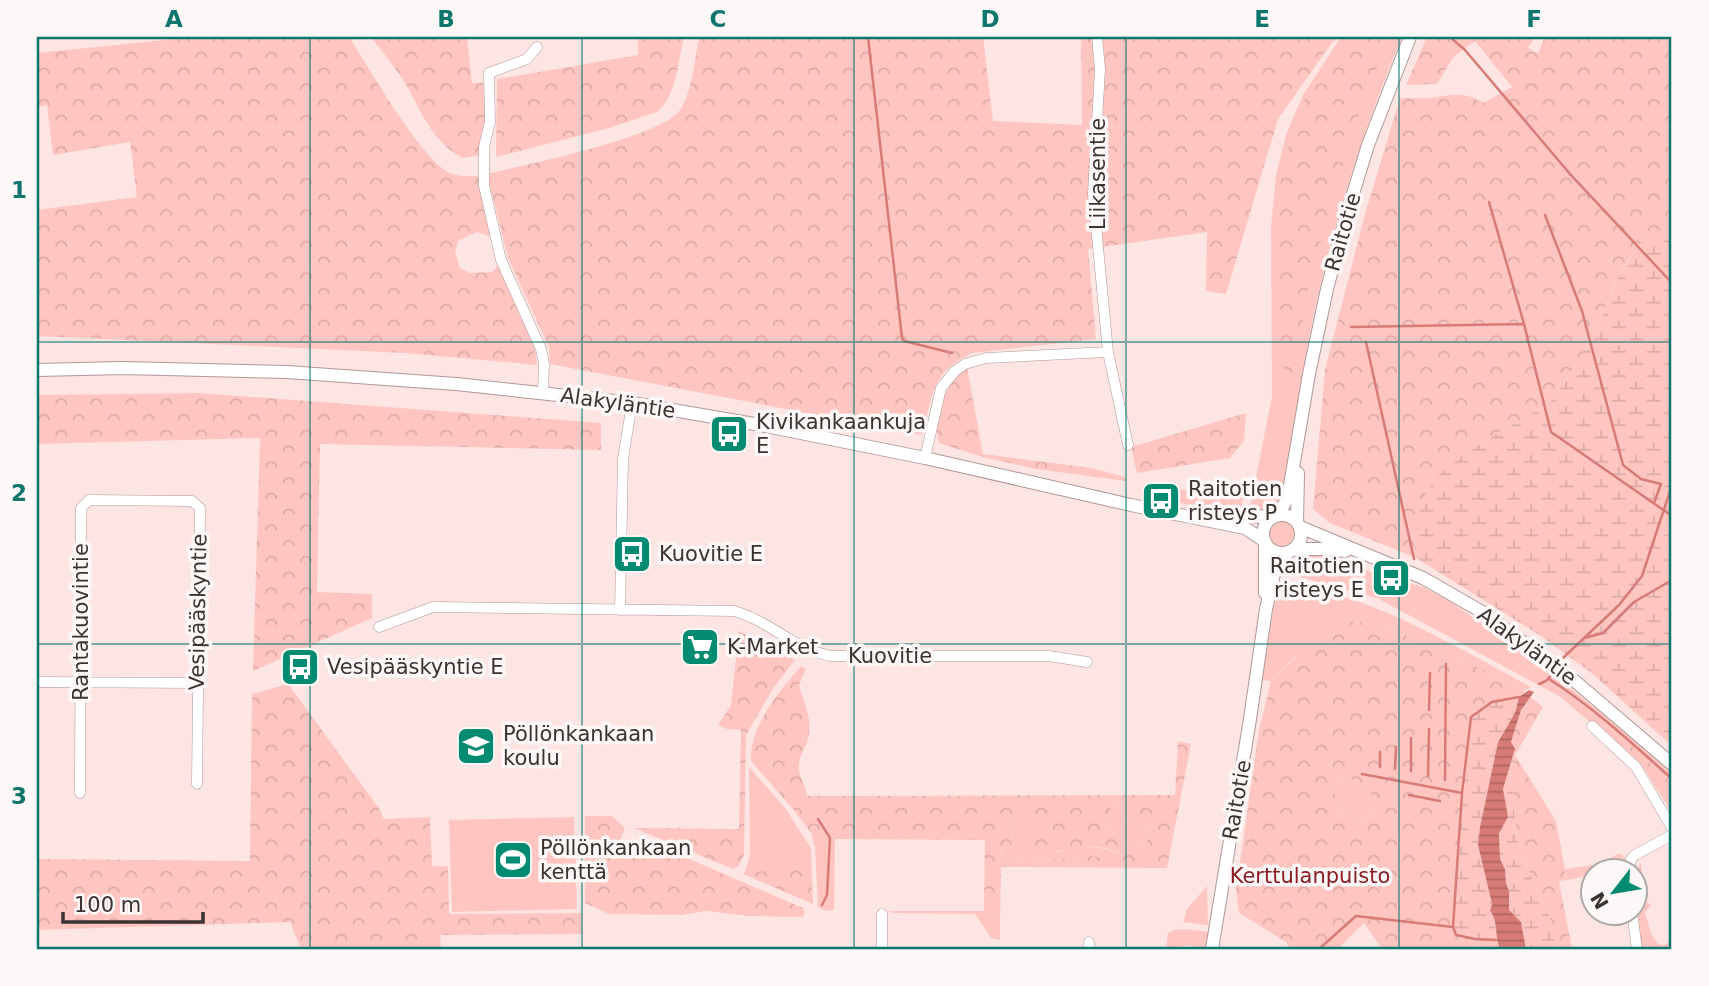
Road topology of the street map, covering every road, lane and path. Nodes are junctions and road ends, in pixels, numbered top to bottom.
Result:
1 (1097, 37) edge
2 (1410, 37) edge
3 (537, 47) dead end
4 (1108, 352) junction
5 (37, 370) edge
6 (543, 393) junction
7 (632, 403) junction
8 (1299, 433) junction
9 (1128, 445) dead end
10 (925, 458) junction
11 (135, 500) joint
12 (1276, 515) junction
13 (1189, 516) junction
14 (1298, 524) junction
15 (1264, 542) junction
16 (1290, 550) junction
17 (1365, 554) junction
18 (1266, 609) junction
19 (620, 610) junction
20 (380, 627) dead end
21 (1087, 662) dead end
22 (37, 682) edge
23 (80, 682) junction
24 (197, 683) junction
25 (1592, 726) dead end
26 (1672, 764) edge
27 (197, 784) dead end
28 (80, 793) dead end
29 (1672, 828) edge
30 (1672, 835) edge
31 (1634, 856) edge
32 (883, 914) dead end
33 (1634, 926) edge
34 (883, 949) edge
35 (1212, 949) edge
36 (1637, 949) edge

1 - 4 street, Liikasentie
2 - 8 main road, Raitotie
3 - 6 street
4 - 9 street, Liikasentie
4 - 10 street
5 - 6 main road, Alakyläntie
6 - 7 main road, Alakyläntie
7 - 10 main road, Alakyläntie
7 - 19 street
8 - 12 main road, Raitotie
8 - 14 main road, Raitotie
10 - 13 main road, Alakyläntie
11 - 23 street, Rantakuovintie
11 - 24 street, Vesipääskyntie
12 - 13 main road, Alakyläntie
12 - 14 main road
12 - 15 main road
13 - 15 main road, Alakyläntie
14 - 16 main road
14 - 17 main road, Alakyläntie
15 - 16 main road
15 - 18 main road, Raitotie
16 - 17 main road, Alakyläntie
16 - 18 main road, Raitotie
17 - 26 main road, Alakyläntie
18 - 35 main road, Raitotie
19 - 20 street, Kuovitie
19 - 21 street, Kuovitie
22 - 23 street
23 - 24 street
23 - 28 street, Rantakuovintie
24 - 27 street, Vesipääskyntie
25 - 29 street
30 - 31 street
32 - 34 street
33 - 36 street

